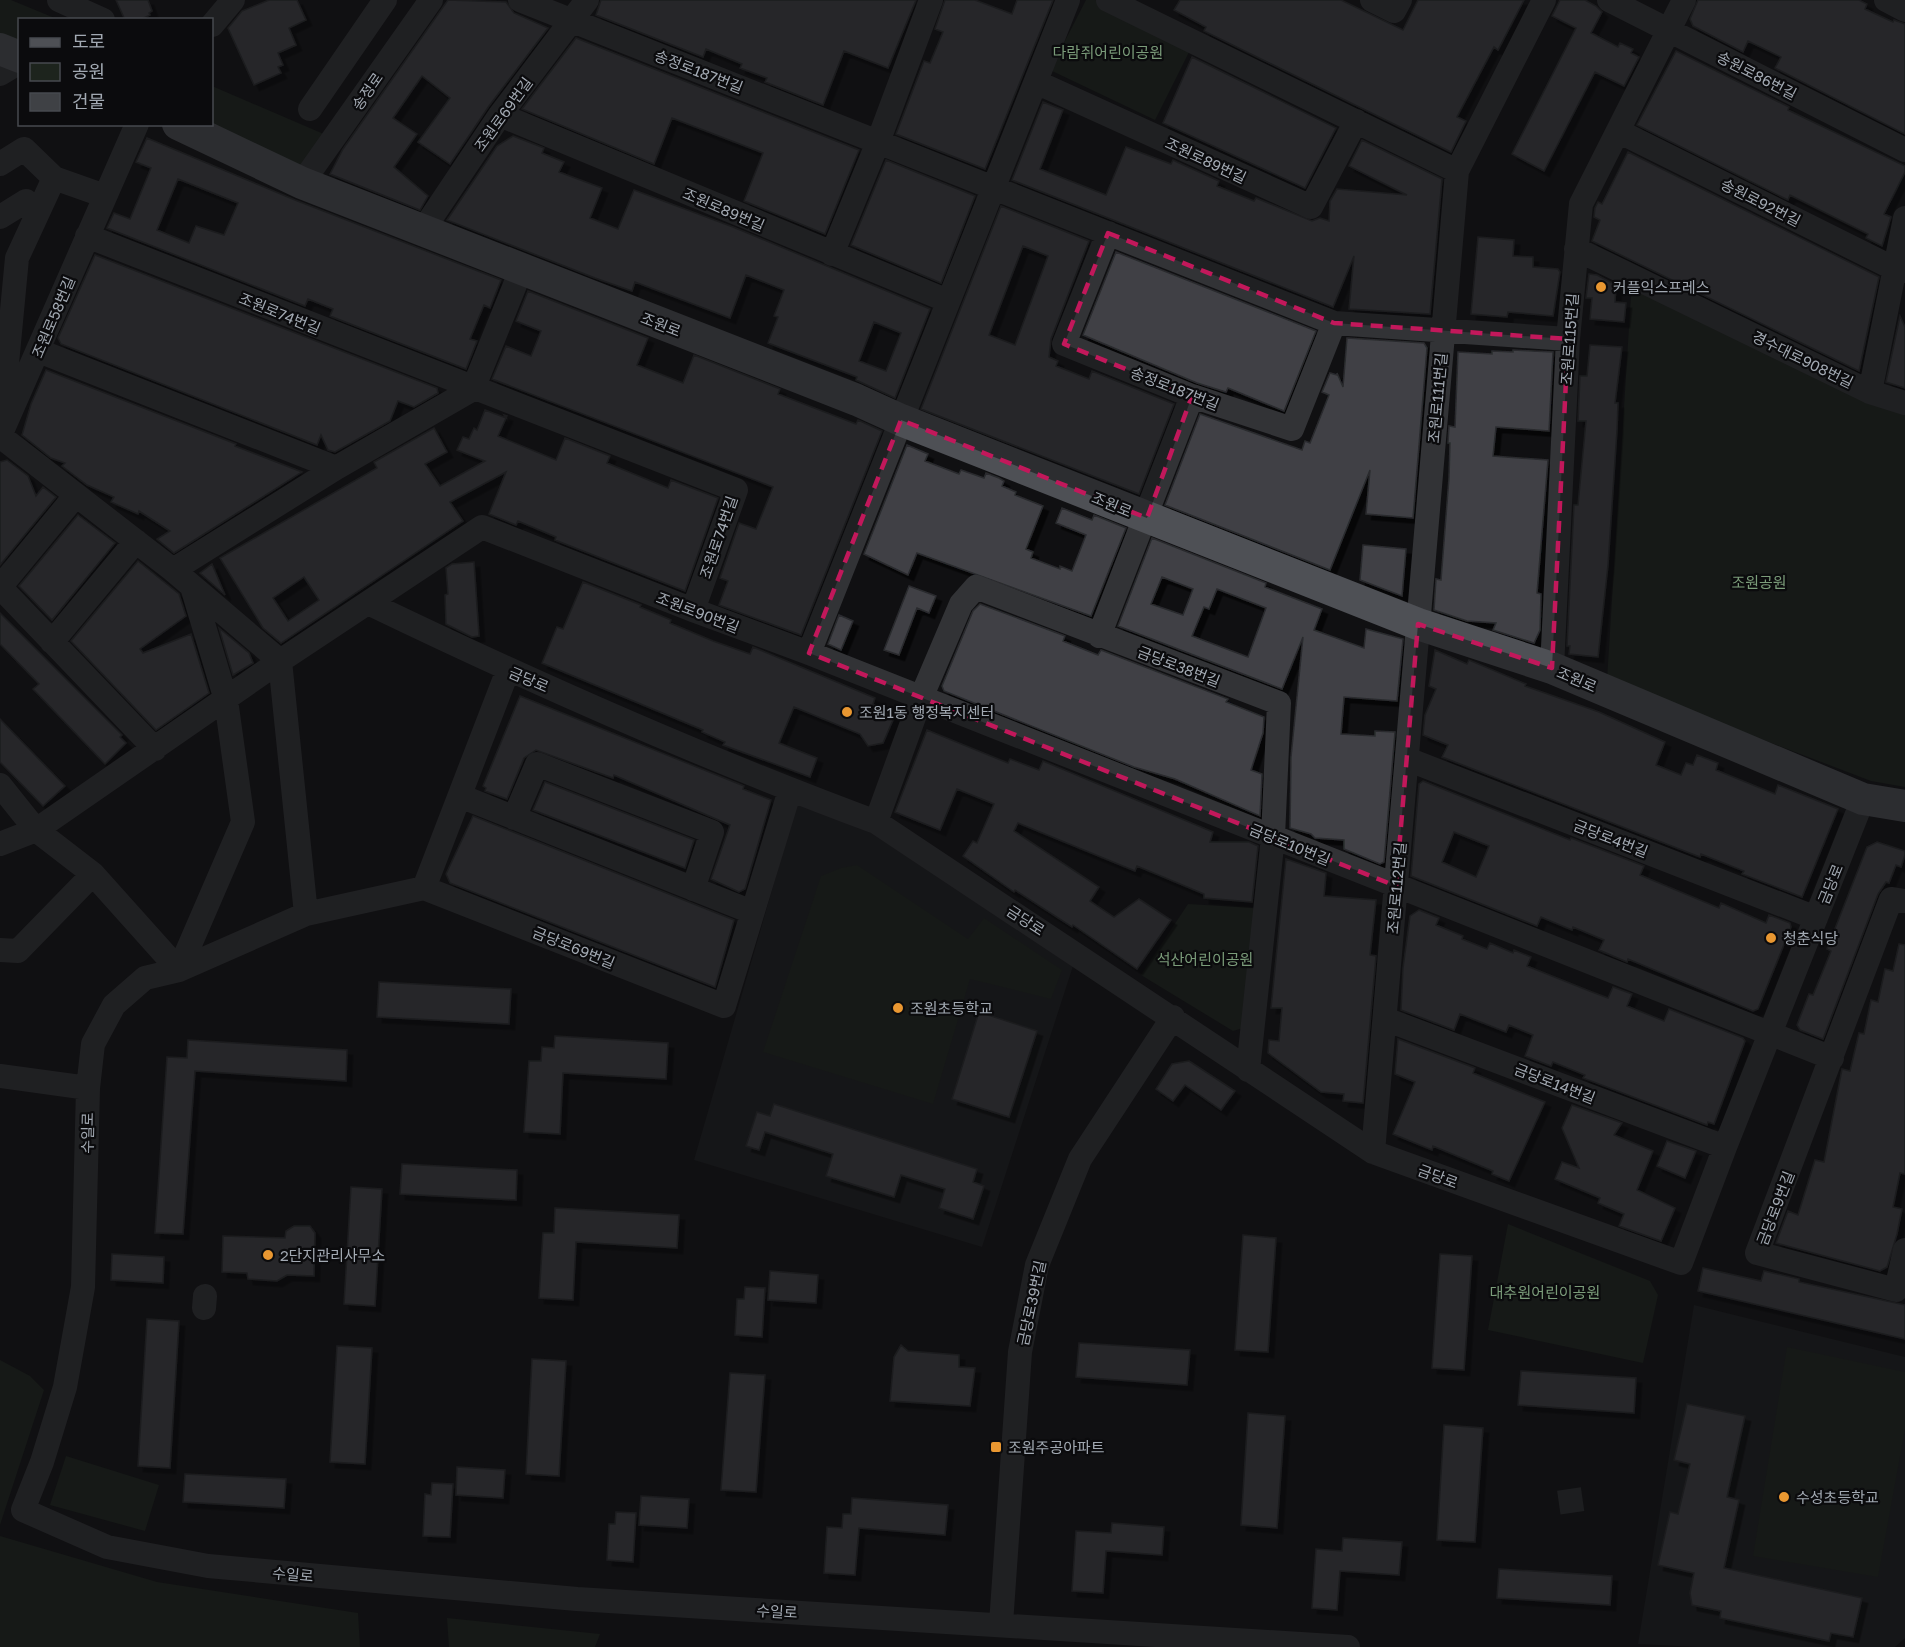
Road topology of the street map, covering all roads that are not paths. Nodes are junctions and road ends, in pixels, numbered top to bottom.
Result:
1 (59, 0) edge
2 (233, 0) edge
3 (386, 0) edge
4 (520, 0) edge
5 (587, 0) edge
6 (931, 0) edge
7 (1068, 0) edge
8 (1108, 0) edge
9 (1372, 0) edge
10 (1401, 0) edge
11 (1544, 0) edge
12 (1608, 0) edge
13 (1684, 0) edge
14 (1886, 0) edge
15 (426, 2) edge
16 (1905, 10) edge
17 (99, 18) edge
18 (572, 21) junction
19 (213, 24) edge
20 (1669, 31) junction
21 (0, 49) edge
22 (18, 59) edge
23 (18, 61) edge
24 (0, 74) edge
25 (1036, 82) junction
26 (310, 109) dead end
27 (500, 115) junction
28 (1356, 121) junction
29 (136, 126) edge
30 (182, 126) edge
31 (1618, 130) junction
32 (878, 142) junction
33 (1905, 150) edge
34 (0, 164) edge
35 (1457, 171) junction
36 (54, 178) junction
37 (302, 183) junction
38 (994, 187) junction
39 (105, 196) junction
40 (26, 201) dead end
41 (0, 217) edge
42 (1905, 218) edge
43 (423, 230) junction
44 (1108, 233) junction
45 (87, 236) junction
46 (1576, 249) junction
47 (832, 254) junction
48 (521, 270) junction
49 (1900, 270) edge
50 (948, 301) junction
51 (1335, 323) junction
52 (1443, 329) junction
53 (1568, 339) junction
54 (39, 351) junction
55 (472, 389) junction
56 (1870, 392) junction
57 (1192, 396) junction
58 (1905, 403) edge
59 (901, 420) junction
60 (0, 436) edge
61 (336, 468) junction
62 (76, 495) junction
63 (1146, 518) junction
64 (136, 542) junction
65 (173, 570) junction
66 (0, 587) edge
67 (193, 590) junction
68 (368, 603) junction
69 (693, 610) junction
70 (1418, 624) junction
71 (1099, 636) junction
72 (52, 642) junction
73 (809, 653) junction
74 (280, 661) junction
75 (1552, 669) junction
76 (508, 670) junction
77 (921, 698) junction
78 (226, 700) junction
79 (155, 749) junction
80 (1407, 759) junction
81 (0, 786) edge
82 (790, 790) junction
83 (459, 796) junction
84 (1863, 799) junction
85 (1905, 806) edge
86 (514, 818) junction
87 (876, 822) junction
88 (36, 830) junction
89 (1273, 837) junction
90 (0, 844) edge
91 (93, 874) junction
92 (1396, 886) junction
93 (424, 888) junction
94 (693, 889) junction
95 (1905, 901) edge
96 (752, 912) junction
97 (306, 914) junction
98 (1816, 918) junction
99 (9, 951) edge
100 (179, 970) junction
101 (0, 971) edge
102 (1173, 1017) junction
103 (1384, 1019) junction
104 (1770, 1035) junction
105 (1832, 1058) junction
106 (1248, 1070) junction
107 (0, 1076) edge
108 (88, 1088) junction
109 (1725, 1147) junction
110 (1373, 1152) junction
111 (1905, 1250) edge
112 (1001, 1624) junction
113 (1348, 1647) edge

1 - 17 street
2 - 19 street
3 - 26 street
4 - 18 street, 송정로187번길
5 - 18 street, 조원로69번길
6 - 32 street
7 - 25 street
8 - 28 street
9 - 10 street
11 - 35 street, 조원로111번길
12 - 20 street, 송원로86번길
13 - 20 street
14 - 16 street
15 - 37 street, 송정로
18 - 27 street, 조원로69번길
18 - 32 street, 송정로187번길
20 - 31 street, 조원로115번길
20 - 33 street, 송원로86번길
21 - 22 main road
23 - 24 street
25 - 28 street, 조원로89번길
25 - 38 street
27 - 43 street, 조원로69번길
27 - 47 street, 조원로89번길
28 - 35 street
29 - 39 street, 조원로58번길
30 - 37 main road, 조원로
31 - 46 street, 조원로115번길
31 - 49 street, 송원로92번길
32 - 38 street, 송정로187번길
32 - 47 street
34 - 36 street
35 - 52 street, 조원로111번길
36 - 39 street
36 - 60 street, 조원로58번길
37 - 43 main road, 조원로
38 - 44 street, 송정로187번길
38 - 50 street
39 - 45 street, 조원로58번길
40 - 41 street
42 - 49 street, 경수대로908번길
43 - 48 main road, 조원로
44 - 51 street, 송정로187번길
44 - 57 street, 송정로187번길
45 - 54 street, 조원로58번길
45 - 55 street, 조원로74번길
46 - 53 street, 조원로115번길
46 - 56 street, 경수대로908번길
47 - 50 street, 조원로89번길
48 - 55 street
48 - 59 main road, 조원로
49 - 56 street, 경수대로908번길
50 - 59 street
51 - 52 street, 송정로187번길
51 - 57 street, 송정로187번길
52 - 53 street, 송정로187번길
52 - 70 street, 조원로111번길
53 - 75 street, 조원로115번길
54 - 60 street, 조원로58번길
54 - 61 street
55 - 61 street
55 - 69 street, 조원로74번길
56 - 58 street
57 - 63 street, 조원로
59 - 63 main road, 조원로
59 - 73 street
60 - 62 street
61 - 65 street
62 - 64 street
62 - 66 street
63 - 70 main road, 조원로
63 - 71 street, 조원로
64 - 65 street
64 - 72 street
65 - 67 street
66 - 72 street
67 - 74 street
67 - 78 street
68 - 69 street, 조원로90번길
68 - 74 street
68 - 76 street, 금당로
69 - 73 street, 조원로90번길
70 - 75 main road, 조원로
70 - 80 street, 조원로112번길
71 - 77 street, 금당로38번길
71 - 89 street, 금당로38번길
72 - 79 street
73 - 77 street, 금당로10번길
74 - 78 street
74 - 97 street
75 - 84 main road, 조원로
76 - 82 street, 금당로
76 - 83 street
77 - 87 street, 금당로38번길
77 - 89 street, 금당로10번길
78 - 79 street
78 - 100 street
79 - 88 street
80 - 92 street, 조원로112번길
80 - 98 street, 금당로4번길
81 - 88 street
82 - 87 street, 금당로
82 - 96 street
83 - 86 street
83 - 93 street
84 - 85 main road, 조원로
84 - 98 street, 금당로
86 - 94 street
86 - 94 street
87 - 102 street, 금당로
88 - 90 street
88 - 91 street
89 - 92 street, 금당로10번길
89 - 106 street, 금당로38번길
91 - 99 street
91 - 100 street
92 - 103 street, 조원로112번길
92 - 104 street, 금당로10번길
93 - 96 street, 금당로69번길
93 - 97 street
94 - 96 street
95 - 105 street, 금당로9번길
97 - 100 street
98 - 104 street, 금당로
99 - 101 street
100 - 108 street
102 - 106 street, 금당로
102 - 112 street, 금당로39번길
103 - 109 street, 금당로14번길
103 - 110 street, 조원로112번길
104 - 105 street
104 - 109 street, 금당로
105 - 111 street, 금당로9번길
106 - 110 street, 금당로
107 - 108 street
108 - 112 street, 수일로
109 - 110 street, 금당로
112 - 113 street

